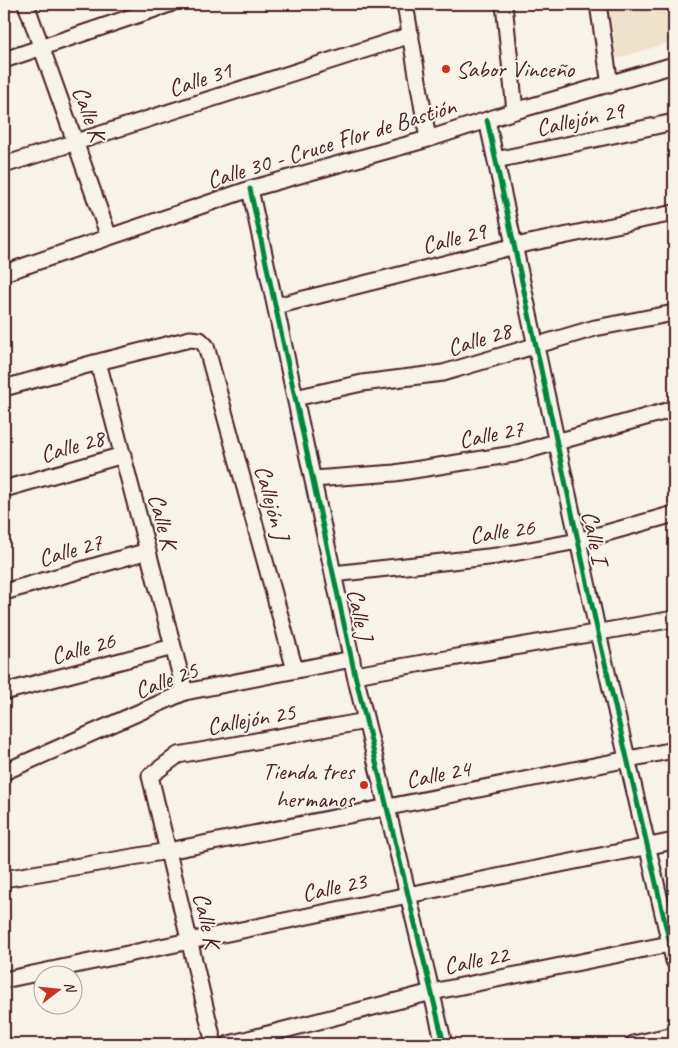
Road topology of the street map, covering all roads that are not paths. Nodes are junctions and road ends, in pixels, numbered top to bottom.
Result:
1 (26, 4) edge
2 (170, 4) edge
3 (405, 4) edge
4 (504, 4) edge
5 (598, 4) edge
6 (411, 35) junction
7 (41, 47) junction
8 (4, 60) edge
9 (674, 65) edge
10 (610, 85) junction
11 (515, 111) junction
12 (487, 120) junction
13 (674, 122) edge
14 (428, 138) junction
15 (75, 142) junction
16 (496, 160) junction
17 (4, 165) edge
18 (250, 189) junction
19 (674, 213) edge
20 (109, 237) junction
21 (515, 246) junction
22 (4, 273) edge
23 (276, 306) junction
24 (674, 313) edge
25 (536, 345) junction
26 (98, 362) junction
27 (4, 388) edge
28 (295, 398) junction
29 (674, 409) edge
30 (557, 442) junction
31 (123, 455) junction
32 (313, 479) junction
33 (4, 489) edge
34 (674, 514) edge
35 (578, 541) junction
36 (148, 551) junction
37 (333, 574) junction
38 (4, 592) edge
39 (674, 619) edge
40 (598, 633) junction
41 (173, 646) junction
42 (352, 659) junction
43 (296, 670) junction
44 (355, 675) junction
45 (4, 692) edge
46 (185, 692) junction
47 (366, 720) junction
48 (674, 750) edge
49 (627, 759) junction
50 (4, 772) edge
51 (150, 776) joint
52 (387, 807) junction
53 (674, 841) edge
54 (648, 846) junction
55 (168, 850) junction
56 (4, 879) edge
57 (408, 895) junction
58 (189, 941) junction
59 (673, 944) edge
60 (674, 961) edge
61 (4, 980) edge
62 (432, 992) junction
63 (674, 1035) edge
64 (214, 1044) edge
65 (229, 1044) edge
66 (444, 1044) edge
67 (633, 1044) edge

1 - 7 street, Calle K
2 - 7 street
3 - 6 street
4 - 11 street
5 - 10 street
6 - 14 street
6 - 15 street, Calle 31
7 - 8 street
7 - 15 street, Calle K
9 - 10 street, Calle 30 - Cruce Flor de Bastión
10 - 11 street, Calle 30 - Cruce Flor de Bastión
11 - 12 street, Calle 30 - Cruce Flor de Bastión
12 - 14 street, Calle 30 - Cruce Flor de Bastión
12 - 16 street, Calle I
13 - 16 street, Callejón 29
14 - 18 street, Calle 30 - Cruce Flor de Bastión
15 - 17 street, Calle 31
15 - 20 street, Calle K
16 - 21 street, Calle I
18 - 20 street, Calle 30 - Cruce Flor de Bastión
18 - 23 street, Calle J
19 - 21 street, Calle 29
20 - 22 street, Calle 30 - Cruce Flor de Bastión
21 - 23 street, Calle 29
21 - 25 street, Calle I
23 - 28 street, Calle J
24 - 25 street, Calle 28
25 - 28 street, Calle 28
25 - 30 street, Calle I
26 - 27 street
26 - 31 street, Calle K
26 - 43 street, Callejón J
28 - 32 street, Calle J
29 - 30 street, Calle 27
30 - 32 street, Calle 27
30 - 35 street, Calle I
31 - 33 street, Calle 28
31 - 36 street, Calle K
32 - 37 street, Calle J
34 - 35 street, Calle 26
35 - 37 street, Calle 26
35 - 40 street, Calle I
36 - 38 street, Calle 27
36 - 41 street, Calle K
37 - 42 street, Calle J
39 - 40 street
40 - 44 street
40 - 49 street, Calle I
41 - 45 street, Calle 26
41 - 46 street, Calle K
42 - 43 street, Calle 25
42 - 44 street, Calle J
43 - 46 street, Calle 25
44 - 47 street, Calle J
46 - 50 street, Calle 25
47 - 51 street, Callejón 25
47 - 52 street, Calle J
48 - 49 street, Calle 24
49 - 52 street, Calle 24
49 - 54 street, Calle I
51 - 55 street, Calle K
52 - 55 street, Calle 24
52 - 57 street, Calle J
53 - 54 street, Calle 23
54 - 57 street, Calle 23
54 - 59 street, Calle I
55 - 56 street, Calle 24
55 - 58 street, Calle K
57 - 58 street, Calle 23
57 - 62 street, Calle J
58 - 61 street, Calle 23
58 - 64 street, Calle K
59 - 60 street, Calle I
59 - 62 street, Calle 22
62 - 65 street, Calle 22
62 - 66 street, Calle J
63 - 67 street

